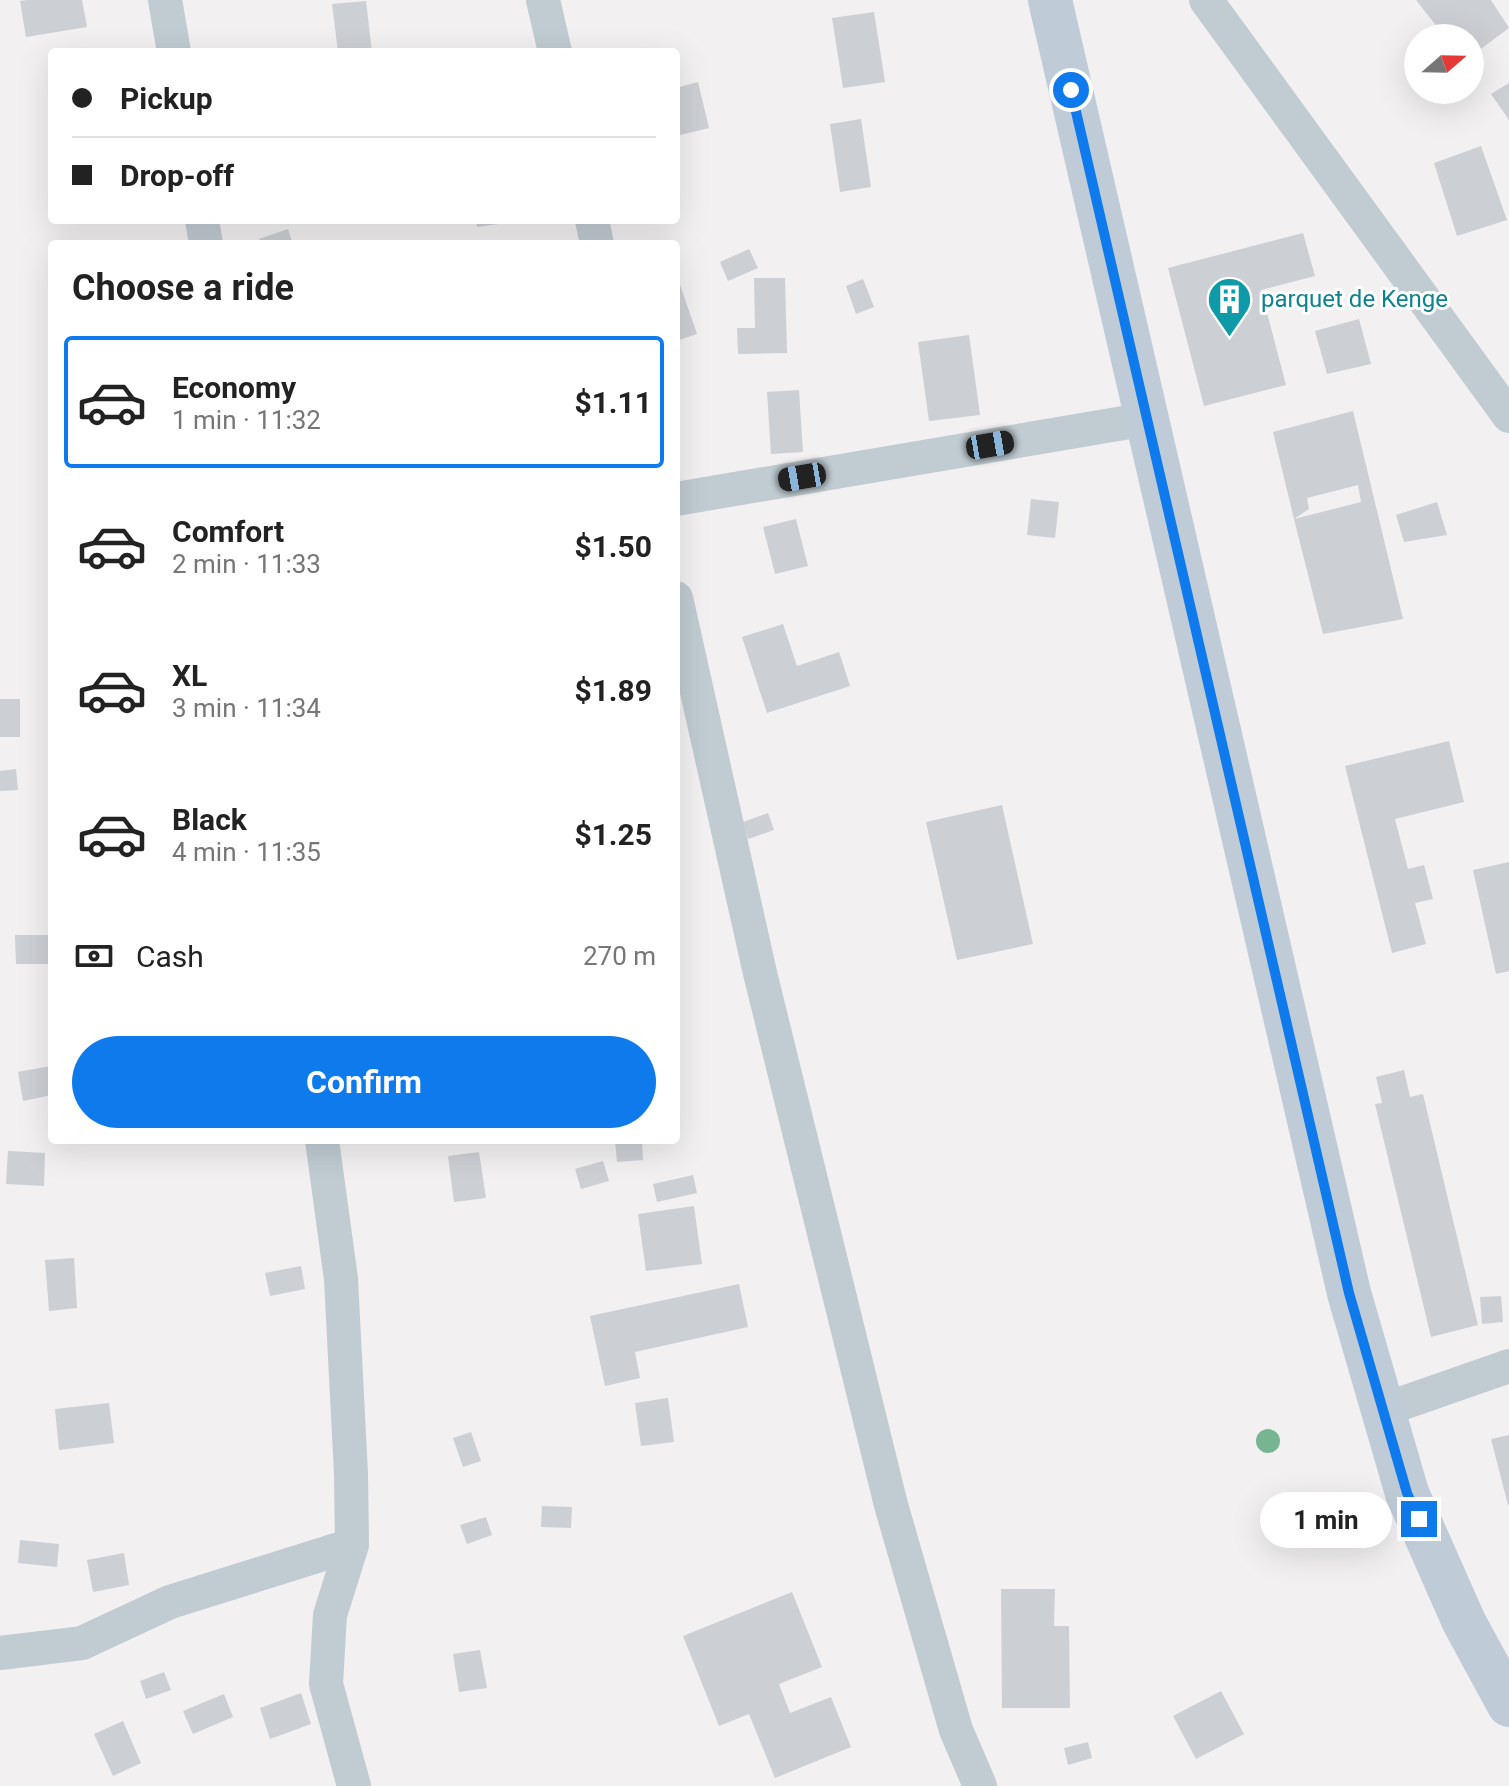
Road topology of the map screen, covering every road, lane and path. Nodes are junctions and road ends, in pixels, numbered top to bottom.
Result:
1 (165, 0) edge
2 (543, 0) edge
3 (1050, 0) edge
4 (1206, 0) edge
5 (173, 48) edge
6 (554, 48) edge
7 (1509, 416) edge
8 (1147, 419) junction
9 (680, 498) edge
10 (680, 616) edge
11 (323, 1144) edge
12 (1509, 1366) edge
13 (1383, 1410) junction
14 (352, 1545) junction
15 (0, 1653) edge
16 (1509, 1705) edge
17 (354, 1786) edge
18 (980, 1786) edge

1 - 5 street
2 - 6 street
3 - 8 main road
4 - 7 street
8 - 9 street
8 - 13 main road
10 - 18 street
11 - 14 street
12 - 13 street
13 - 16 main road
14 - 15 street
14 - 17 street

